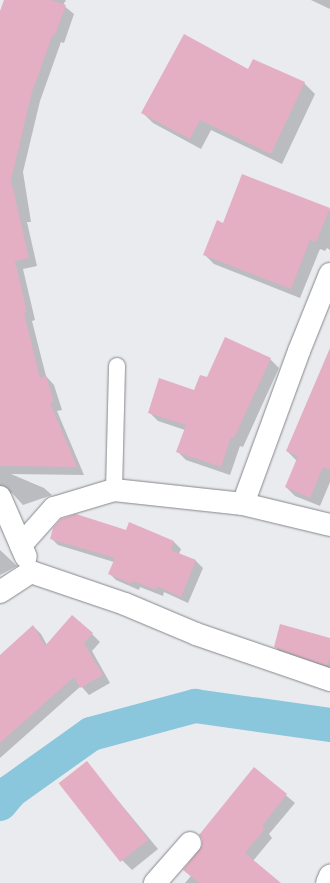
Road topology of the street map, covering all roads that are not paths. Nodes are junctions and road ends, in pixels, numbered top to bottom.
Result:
1 (330, 274) edge
2 (116, 366) dead end
3 (114, 490) junction
4 (0, 497) edge
5 (243, 504) junction
6 (330, 525) edge
7 (21, 545) junction
8 (31, 572) junction
9 (0, 592) edge
10 (330, 680) edge
11 (190, 843) dead end
12 (330, 876) edge
13 (155, 883) edge
14 (327, 883) edge

1 - 5 street
2 - 3 lane
3 - 5 street
3 - 7 street
4 - 7 street
5 - 6 street
7 - 8 street
8 - 9 street
8 - 10 street
11 - 13 street
12 - 14 street

